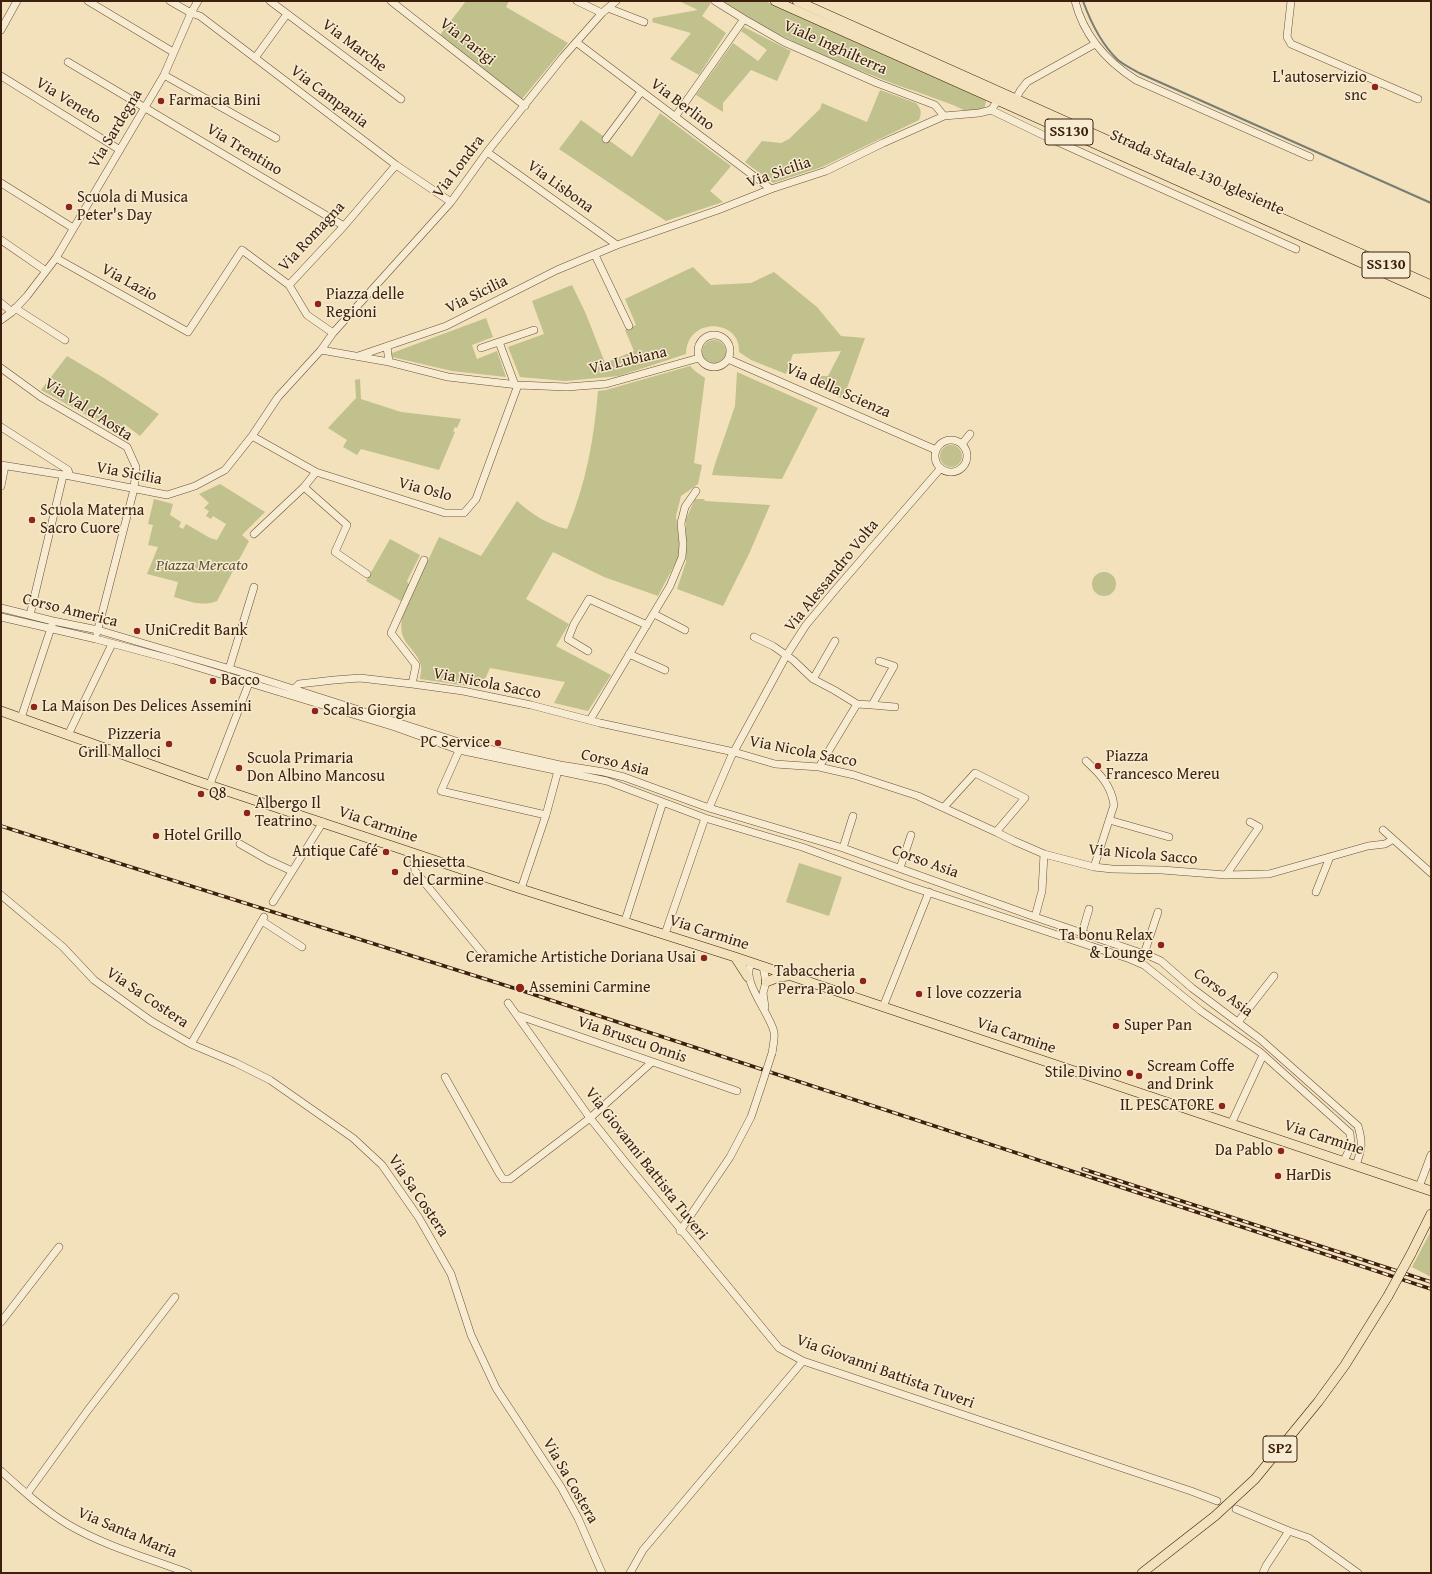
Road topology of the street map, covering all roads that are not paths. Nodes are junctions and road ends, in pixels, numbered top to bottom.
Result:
1 (17, 1) edge
2 (88, 1) edge
3 (170, 1) edge
4 (198, 1) edge
5 (270, 1) edge
6 (391, 1) edge
7 (577, 1) edge
8 (616, 1) edge
9 (715, 1) edge
10 (775, 1) edge
11 (797, 1) edge
12 (1075, 1) edge
13 (1291, 1) edge
14 (608, 8) junction
15 (191, 13) junction
16 (602, 13) junction
17 (288, 14) junction
18 (744, 19) junction
19 (644, 22) dead end
20 (1, 30) edge
21 (576, 42) junction
22 (1094, 44) junction
23 (173, 52) junction
24 (255, 58) junction
25 (68, 62) dead end
26 (164, 75) junction
27 (1, 76) edge
28 (641, 92) junction
29 (401, 99) dead end
30 (1016, 99) junction
31 (1418, 99) dead end
32 (998, 100) junction
33 (525, 106) junction
34 (146, 107) junction
35 (991, 110) junction
36 (944, 116) junction
37 (675, 117) junction
38 (276, 138) dead end
39 (606, 139) dead end
40 (120, 150) junction
41 (487, 152) junction
42 (1310, 157) dead end
43 (396, 165) junction
44 (1, 183) edge
45 (771, 189) junction
46 (451, 202) junction
47 (344, 226) junction
48 (73, 228) junction
49 (1, 240) edge
50 (617, 245) junction
51 (1296, 249) dead end
52 (595, 255) junction
53 (56, 258) junction
54 (46, 272) junction
55 (1429, 284) edge
56 (289, 285) junction
57 (1431, 294) edge
58 (1, 303) edge
59 (13, 310) junction
60 (1, 320) edge
61 (629, 326) dead end
62 (534, 330) dead end
63 (188, 332) joint
64 (333, 333) junction
65 (65, 340) dead end
66 (499, 342) junction
67 (387, 347) junction
68 (481, 348) dead end
69 (322, 350) junction
70 (358, 356) junction
71 (699, 358) junction
72 (728, 359) junction
73 (389, 362) junction
74 (1, 368) edge
75 (516, 385) junction
76 (1, 426) edge
77 (970, 434) dead end
78 (252, 436) junction
79 (962, 444) junction
80 (936, 450) junction
81 (3, 465) edge
82 (940, 469) junction
83 (316, 472) junction
84 (66, 476) junction
85 (1, 486) edge
86 (304, 487) junction
87 (134, 489) junction
88 (696, 491) dead end
89 (254, 534) dead end
90 (424, 560) dead end
91 (367, 574) dead end
92 (254, 587) dead end
93 (1, 608) edge
94 (654, 614) junction
95 (30, 615) junction
96 (1, 617) edge
97 (53, 621) junction
98 (647, 625) junction
99 (51, 629) junction
100 (98, 630) junction
101 (685, 630) dead end
102 (754, 637) dead end
103 (96, 639) junction
104 (835, 641) dead end
105 (112, 644) junction
106 (588, 651) dead end
107 (629, 654) junction
108 (786, 656) junction
109 (879, 661) dead end
110 (229, 669) junction
111 (665, 670) dead end
112 (813, 679) junction
113 (249, 683) junction
114 (412, 684) junction
115 (293, 693) junction
116 (857, 704) junction
117 (872, 705) junction
118 (895, 707) dead end
119 (1, 711) edge
120 (20, 718) junction
121 (590, 720) junction
122 (68, 735) junction
123 (461, 747) junction
124 (734, 752) junction
125 (1086, 761) dead end
126 (819, 767) junction
127 (559, 768) junction
128 (210, 784) junction
129 (663, 802) junction
130 (709, 808) junction
131 (944, 808) junction
132 (546, 814) junction
133 (853, 816) dead end
134 (705, 818) junction
135 (1109, 820) junction
136 (323, 822) junction
137 (1250, 822) dead end
138 (1383, 830) dead end
139 (996, 832) junction
140 (911, 835) dead end
141 (1170, 837) dead end
142 (1392, 840) junction
143 (240, 844) dead end
144 (843, 848) junction
145 (413, 853) junction
146 (1044, 854) junction
147 (1330, 857) junction
148 (1094, 867) junction
149 (900, 868) junction
150 (292, 871) junction
151 (1431, 874) edge
152 (1226, 876) junction
153 (521, 889) junction
154 (928, 892) junction
155 (1316, 892) dead end
156 (1, 895) edge
157 (273, 902) dead end
158 (1089, 910) dead end
159 (1158, 912) dead end
160 (1035, 917) junction
161 (625, 921) junction
162 (1082, 933) junction
163 (665, 934) junction
164 (302, 947) dead end
165 (1144, 954) junction
166 (485, 956) dead end
167 (735, 957) junction
168 (752, 963) junction
169 (763, 966) junction
170 (791, 976) junction
171 (1274, 976) dead end
172 (748, 977) junction
173 (766, 982) junction
174 (1192, 988) junction
175 (1184, 997) junction
176 (508, 1003) dead end
177 (883, 1007) junction
178 (766, 1011) junction
179 (517, 1015) junction
180 (1238, 1022) junction
181 (191, 1044) junction
182 (1264, 1056) junction
183 (652, 1062) junction
184 (445, 1077) dead end
185 (737, 1091) dead end
186 (590, 1118) junction
187 (1231, 1124) junction
188 (1431, 1155) edge
189 (1344, 1160) junction
190 (1356, 1165) junction
191 (1419, 1186) junction
192 (1431, 1191) edge
193 (1431, 1214) edge
194 (680, 1231) junction
195 (59, 1247) dead end
196 (175, 1297) dead end
197 (1, 1322) edge
198 (803, 1361) junction
199 (1, 1471) edge
200 (27, 1494) junction
201 (1217, 1501) dead end
202 (1236, 1509) dead end
203 (1290, 1531) junction
204 (188, 1573) edge
205 (602, 1573) edge
206 (630, 1573) edge
207 (1142, 1573) edge
208 (1263, 1573) edge
209 (1358, 1573) edge

1 - 20 street
2 - 23 street
3 - 15 street, Via Campania
4 - 15 street, Via Sardegna
5 - 17 street, Via Marche
6 - 33 street, Via Parigi
7 - 16 street
8 - 14 street, Via Londra
9 - 18 street, Viale Inghilterra
10 - 32 main road, Strada Statale 130 Iglesiente / SS130
11 - 30 main road, Strada Statale 130 Iglesiente / SS130
12 - 22 street
13 - 31 street
14 - 16 street, Via Londra
14 - 19 street
15 - 23 street, Via Sardegna
15 - 24 street, Via Campania
16 - 21 street, Via Londra
17 - 24 street
17 - 29 street, Via Marche
18 - 36 street, Viale Inghilterra
18 - 37 street
21 - 28 street, Via Berlino
21 - 33 street, Via Londra
22 - 30 street
22 - 42 street
23 - 26 street, Via Sardegna
24 - 43 street, Via Campania
25 - 34 street, Via Trentino
26 - 34 street, Via Sardegna
26 - 38 street
27 - 40 street, Via Veneto
28 - 37 street, Via Berlino
28 - 39 street
30 - 55 main road, Strada Statale 130 Iglesiente / SS130
32 - 35 street
32 - 57 main road, Strada Statale 130 Iglesiente / SS130
33 - 41 street, Via Londra
34 - 40 street, Via Sardegna
34 - 47 street, Via Trentino
35 - 36 street, Via Sicilia
35 - 51 street
36 - 45 street, Via Sicilia
37 - 45 street, Via Berlino
40 - 48 street, Via Sardegna
41 - 46 street, Via Londra
41 - 50 street, Via Lisbona
43 - 46 street, Via Campania
43 - 47 street, Via Romagna
44 - 48 street
45 - 50 street, Via Sicilia
46 - 64 street, Via Londra
47 - 56 street, Via Romagna
48 - 53 street, Via Sardegna
49 - 54 street
50 - 52 street, Via Sicilia
52 - 61 street
52 - 67 street, Via Sicilia
53 - 54 street, Via Sardegna
53 - 63 street, Via Lazio
54 - 59 street, Via Sardegna
56 - 63 street, Via Romagna
56 - 64 street
58 - 59 street
59 - 60 street, Via Sardegna
59 - 65 street
62 - 66 street
64 - 69 street, Via Londra
66 - 68 street
66 - 75 street
67 - 70 street, Via Sicilia
67 - 73 street
69 - 70 street, Via Sicilia
69 - 78 street, Via Sicilia
70 - 73 street, Via Lubiana
71 - 72 street
71 - 72 street
71 - 75 street, Via Lubiana
72 - 80 street, Via della Scienza
73 - 75 street, Via Lubiana
74 - 87 street, Via Val d'Aosta
75 - 83 street, Via Oslo
76 - 84 street
77 - 79 street
78 - 83 street, Via Oslo
78 - 87 street, Via Sicilia
79 - 80 street
79 - 82 street
80 - 82 street
81 - 84 street, Via Sicilia
81 - 85 street
82 - 108 street, Via Alessandro Volta
83 - 86 street
84 - 87 street, Via Sicilia
84 - 95 street
86 - 89 street
86 - 91 street
87 - 100 street, Via Val d'Aosta
88 - 94 street
90 - 114 street
92 - 110 street
93 - 95 street, Corso America
94 - 98 street
94 - 101 street
95 - 97 street, Corso America
96 - 99 street, Corso America
97 - 99 street
97 - 100 street, Corso America
98 - 106 street
98 - 107 street
99 - 103 street, Corso America
99 - 120 street
100 - 103 street, Via Val d'Aosta
100 - 110 street, Corso America
102 - 108 street
103 - 105 street, Corso America
104 - 112 street
105 - 113 street, Corso America
105 - 122 street
107 - 111 street
107 - 121 street
108 - 112 street
108 - 124 street, Via Alessandro Volta
109 - 117 street
110 - 115 street, Corso America
112 - 116 street
113 - 115 street, Corso America
113 - 128 street
114 - 115 street, Via Nicola Sacco
114 - 121 street, Via Nicola Sacco
115 - 123 street, Corso America
116 - 117 street
116 - 126 street
117 - 118 street
119 - 120 main road, Via Carmine
120 - 122 main road, Via Carmine
121 - 124 street, Via Nicola Sacco
122 - 128 main road, Via Carmine
123 - 127 street, Corso America
123 - 132 street
124 - 126 street, Via Nicola Sacco
124 - 130 street, Via Alessandro Volta
125 - 135 street
126 - 131 street, Via Nicola Sacco
127 - 129 street, Corso Asia
127 - 130 street, Corso Asia
127 - 132 street
128 - 136 main road, Via Carmine
129 - 134 street, Corso Asia
129 - 161 street
130 - 144 street, Corso Asia
131 - 139 street, Via Nicola Sacco
131 - 139 street
132 - 153 street
133 - 144 street
134 - 154 street, Corso Asia
134 - 163 street
135 - 141 street
135 - 148 street
136 - 145 main road, Via Carmine
136 - 150 street
137 - 152 street
138 - 142 street
139 - 146 street, Via Nicola Sacco
140 - 149 street
142 - 147 street, Via Nicola Sacco
142 - 151 street
143 - 150 street
144 - 149 street, Corso Asia
145 - 153 main road, Via Carmine
145 - 166 street
146 - 148 street, Via Nicola Sacco
146 - 160 street
147 - 152 street, Via Nicola Sacco
147 - 155 street
148 - 152 street, Via Nicola Sacco
149 - 160 street, Corso Asia
150 - 157 street
153 - 161 main road, Via Carmine
154 - 175 street, Corso Asia
154 - 177 street
156 - 181 street, Via Sa Costera
158 - 162 street
159 - 165 street
160 - 162 street, Corso Asia
161 - 163 main road, Via Carmine
162 - 165 street, Corso Asia
163 - 167 main road, Via Carmine
164 - 181 street
165 - 174 street, Corso Asia
167 - 168 main road, Via Carmine
167 - 172 main road
168 - 169 main road, Via Carmine
168 - 172 street
169 - 170 main road, Via Carmine
169 - 173 street
170 - 173 main road
170 - 177 main road, Via Carmine
171 - 180 street
172 - 178 street
173 - 178 street
174 - 175 street
174 - 180 street, Corso Asia
175 - 182 street, Corso Asia
176 - 179 street, Via Giovanni Battista Tuveri
177 - 187 main road, Via Carmine
178 - 194 street, bridge
179 - 183 street, Via Bruscu Onnis
179 - 186 street, Via Giovanni Battista Tuveri
180 - 190 street, Corso Asia
181 - 205 street, Via Sa Costera
182 - 187 street
182 - 189 street, Corso Asia
183 - 185 street, Via Bruscu Onnis
183 - 186 street
184 - 186 street
186 - 194 street, Via Giovanni Battista Tuveri
187 - 189 main road, Via Carmine
188 - 191 street
189 - 190 main road, Via Carmine
190 - 191 main road, Via Carmine
191 - 192 main road, Via Carmine
193 - 207 main road, SP2, bridge
194 - 198 street, Via Giovanni Battista Tuveri
195 - 197 street
196 - 200 street
198 - 201 street, Via Giovanni Battista Tuveri
198 - 206 street
199 - 200 street, Via Santa Maria
200 - 204 street, Via Santa Maria
202 - 203 street
203 - 208 street
203 - 209 street

